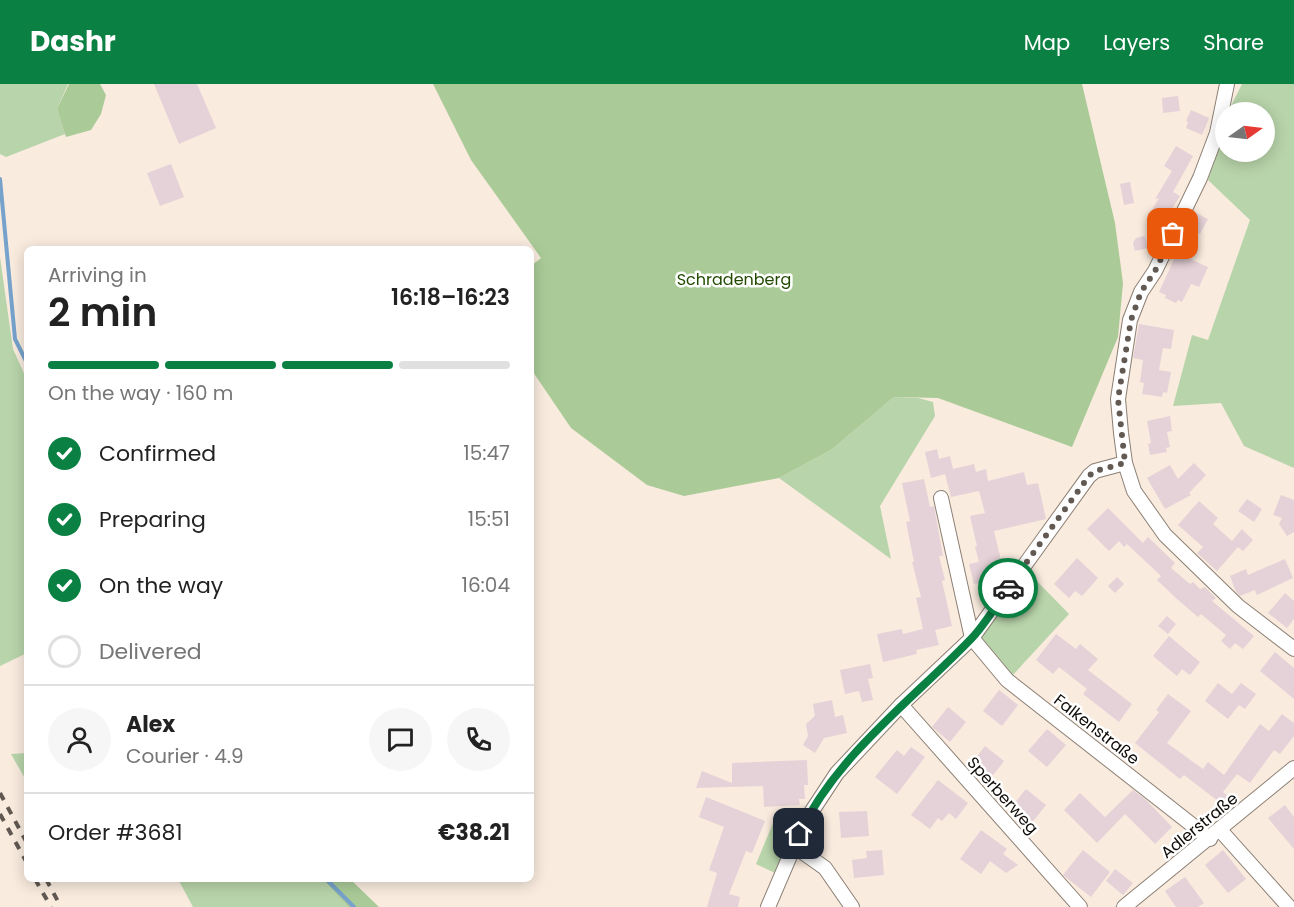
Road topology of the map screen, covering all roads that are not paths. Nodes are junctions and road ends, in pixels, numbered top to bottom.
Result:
1 (1227, 84) edge
2 (1125, 463) junction
3 (941, 498) dead end
4 (972, 638) junction
5 (1294, 649) edge
6 (901, 705) junction
7 (1294, 768) edge
8 (1215, 834) junction
9 (794, 846) junction
10 (768, 907) edge
11 (852, 907) edge
12 (1080, 907) edge
13 (1124, 907) edge
14 (1289, 907) edge

1 - 2 street
2 - 4 street
2 - 5 street
3 - 4 street
4 - 6 street
4 - 8 street, Falkenstraße
6 - 9 street
6 - 12 street, Sperberweg
7 - 8 street, Adlerstraße
8 - 13 street, Adlerstraße
8 - 14 street, Falkenstraße
9 - 10 street
9 - 11 street

